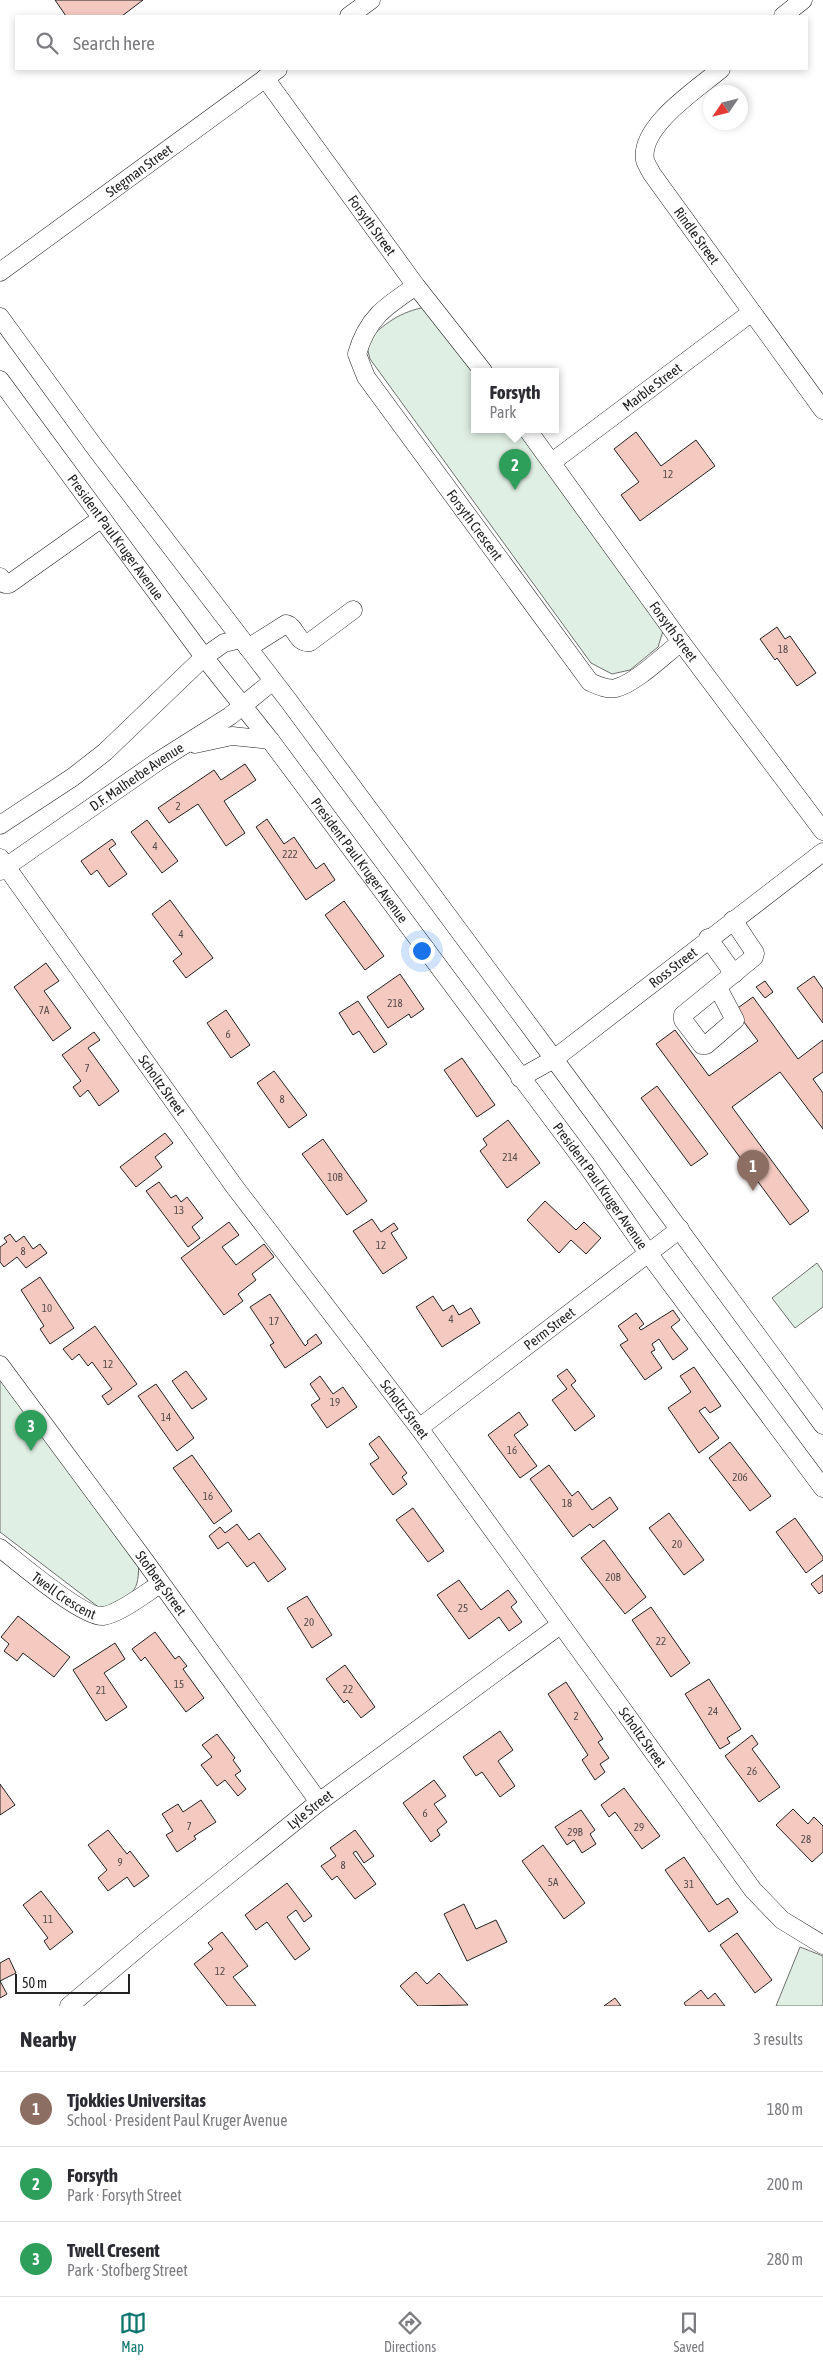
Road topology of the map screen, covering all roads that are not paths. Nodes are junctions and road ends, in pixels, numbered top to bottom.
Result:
1 (371, 0) edge
2 (803, 0) edge
3 (350, 15) edge
4 (784, 15) edge
5 (720, 70) edge
6 (271, 73) edge
7 (0, 272) edge
8 (416, 286) junction
9 (752, 312) junction
10 (1, 321) edge
11 (481, 368) edge
12 (0, 380) edge
13 (823, 410) edge
14 (531, 433) edge
15 (552, 462) junction
16 (102, 518) junction
17 (0, 577) edge
18 (353, 610) dead end
19 (681, 642) junction
20 (244, 644) junction
21 (204, 657) junction
22 (273, 681) junction
23 (244, 706) junction
24 (270, 740) junction
25 (180, 748) junction
26 (0, 825) edge
27 (823, 831) edge
28 (823, 852) edge
29 (2, 865) edge
30 (732, 920) junction
31 (708, 938) junction
32 (734, 974) junction
33 (718, 988) dead end
34 (554, 1059) junction
35 (520, 1078) junction
36 (680, 1229) junction
37 (648, 1253) junction
38 (0, 1365) edge
39 (823, 1425) edge
40 (419, 1428) junction
41 (823, 1488) edge
42 (0, 1548) edge
43 (160, 1584) junction
44 (560, 1625) junction
45 (319, 1802) junction
46 (823, 1945) edge
47 (69, 2006) edge

1 - 3 street
2 - 4 street
5 - 9 street, Rindle Street
6 - 7 street, Stegman Street
6 - 8 street, Forsyth Street
8 - 11 street, Forsyth Street
8 - 19 street, Forsyth Crescent
9 - 13 street, Rindle Street
9 - 15 street, Marble Street
10 - 20 street
12 - 16 street, President Paul Kruger Avenue
14 - 15 street, Forsyth Street
15 - 19 street, Forsyth Street
16 - 17 street
16 - 21 street, President Paul Kruger Avenue
18 - 20 street
19 - 27 street, Forsyth Street
20 - 21 street
20 - 22 street
21 - 23 street, President Paul Kruger Avenue
21 - 26 street
22 - 23 street, D.F. Malherbe Avenue
22 - 34 street
23 - 24 street, President Paul Kruger Avenue
23 - 25 street, D.F. Malherbe Avenue
24 - 25 street
24 - 35 street, President Paul Kruger Avenue
25 - 29 street, D.F. Malherbe Avenue
28 - 30 street, Ross Street
29 - 40 street, Scholtz Street
30 - 31 street, Ross Street
30 - 32 street
31 - 32 street
31 - 34 street, Ross Street
32 - 33 street
34 - 35 street, Ross Street
34 - 36 street
35 - 37 street, President Paul Kruger Avenue
36 - 37 street, Perm Street
36 - 39 street
37 - 40 street, Perm Street
37 - 41 street, President Paul Kruger Avenue
38 - 43 street, Stofberg Street
40 - 44 street, Scholtz Street
42 - 43 street, Twell Crescent
43 - 45 street, Stofberg Street
44 - 45 street, Lyle Street
44 - 46 street, Scholtz Street
45 - 47 street, Lyle Street

